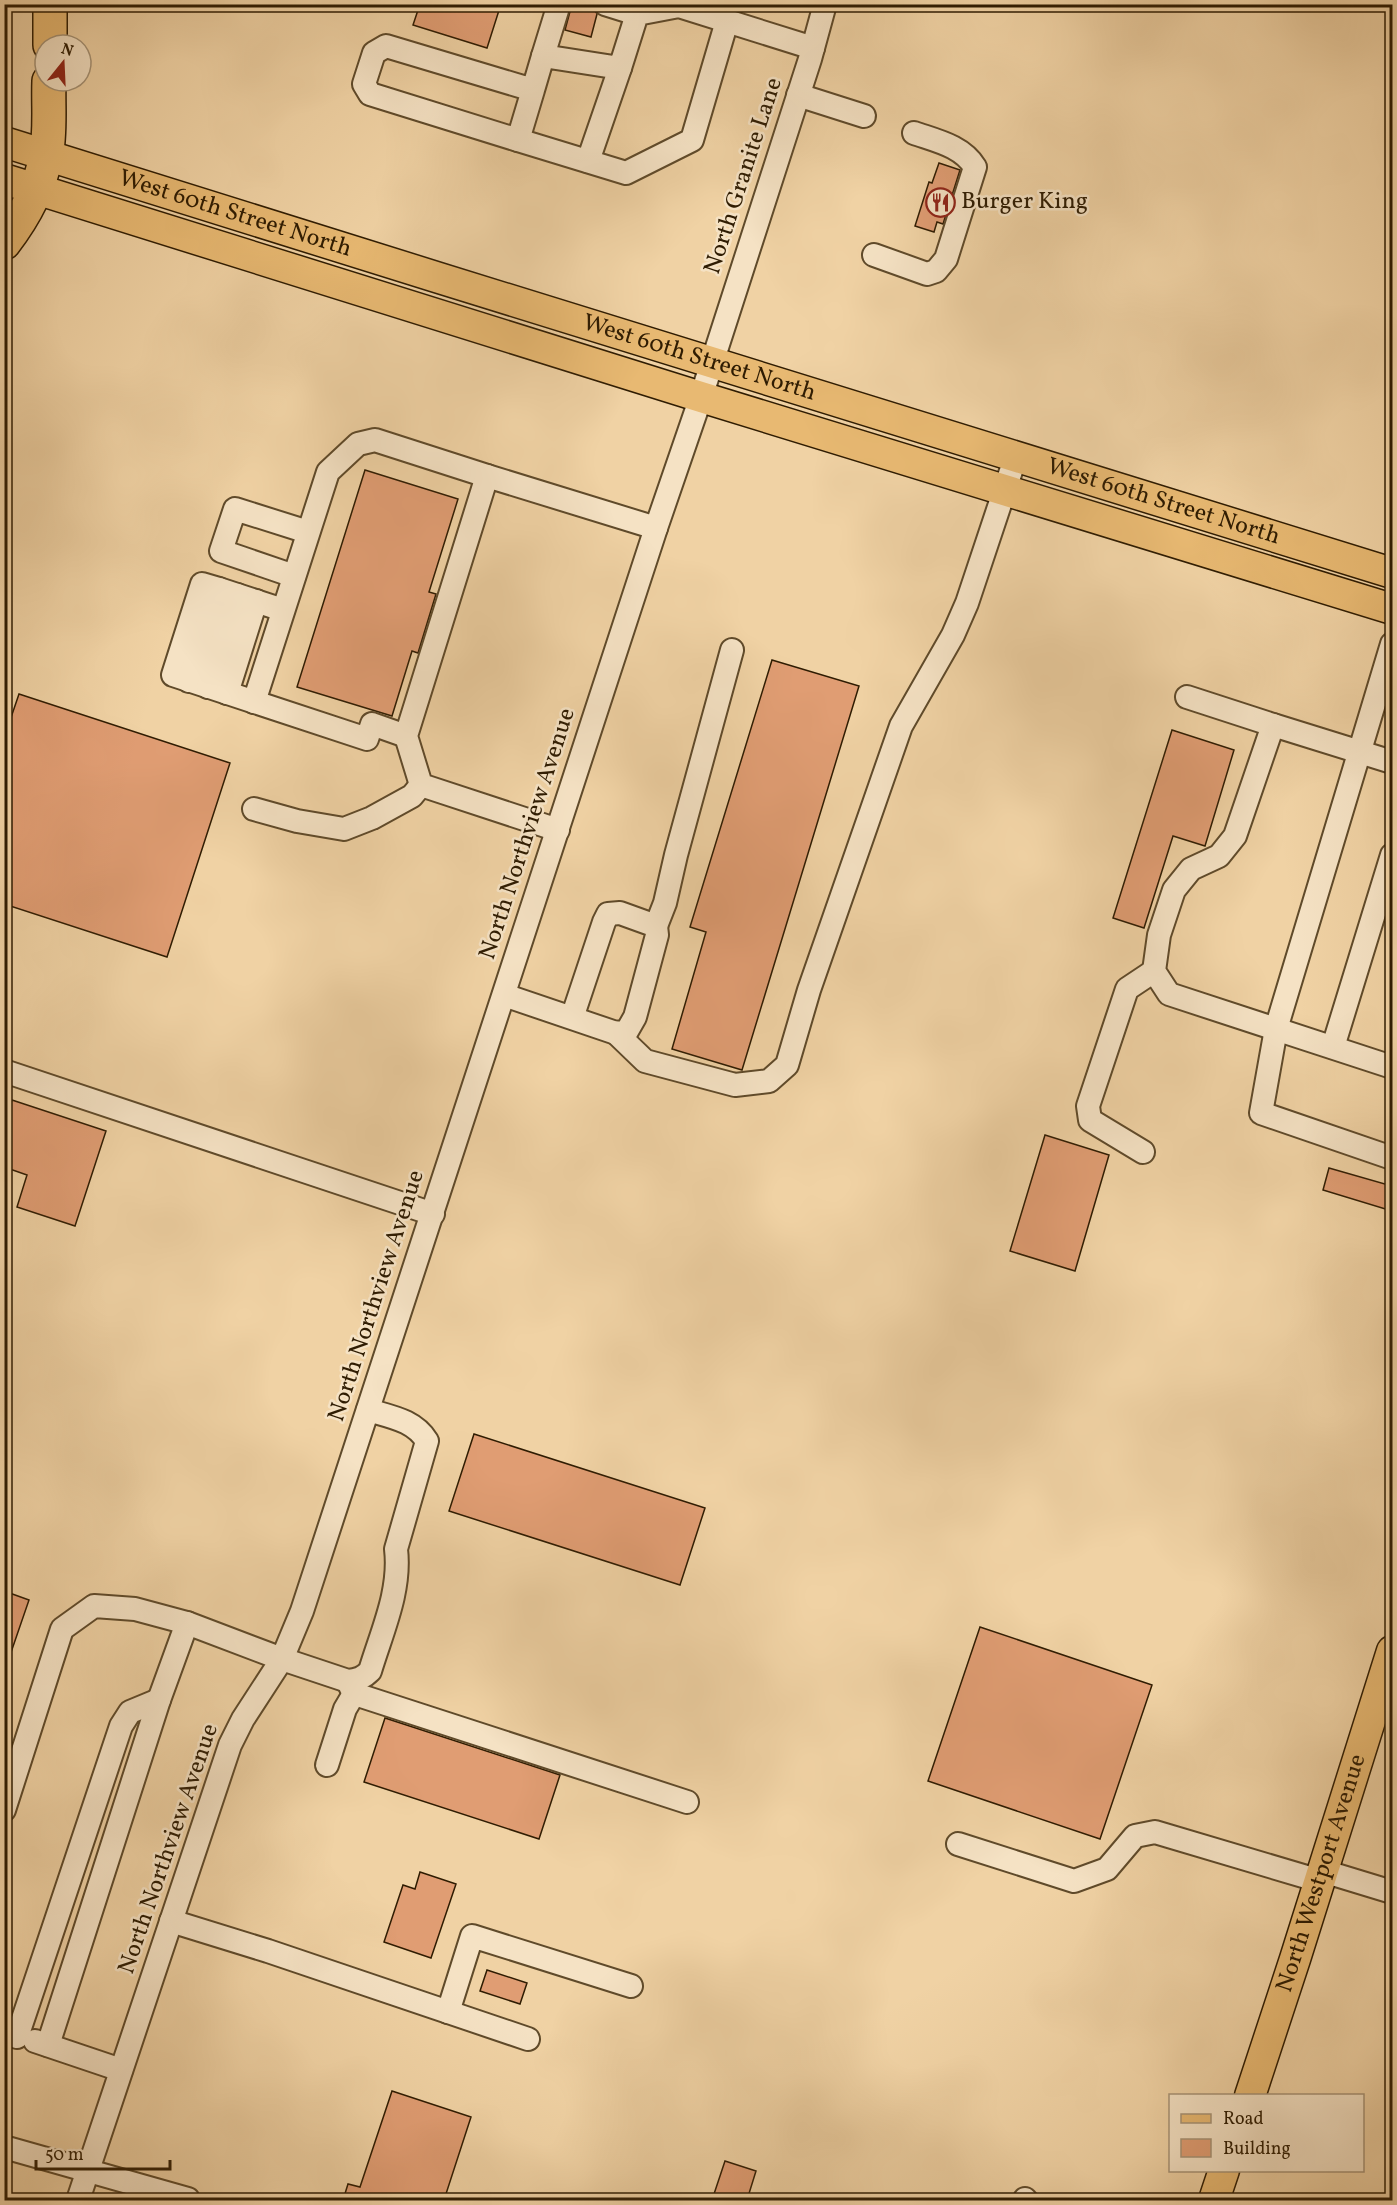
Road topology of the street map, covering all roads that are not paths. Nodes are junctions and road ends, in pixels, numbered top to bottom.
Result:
1 (50, 4) edge
2 (559, 4) edge
3 (605, 4) edge
4 (825, 4) edge
5 (679, 5) edge
6 (637, 14) junction
7 (727, 21) junction
8 (50, 33) edge
9 (813, 48) junction
10 (543, 56) junction
11 (620, 68) junction
12 (532, 90) junction
13 (49, 93) edge
14 (798, 95) junction
15 (864, 116) dead end
16 (914, 133) dead end
17 (518, 140) junction
18 (4, 142) edge
19 (46, 154) junction
20 (588, 161) junction
21 (4, 179) edge
22 (36, 189) junction
23 (4, 243) edge
24 (874, 255) dead end
25 (712, 363) junction
26 (701, 397) junction
27 (1016, 456) junction
28 (488, 476) junction
29 (1004, 490) junction
30 (656, 528) junction
31 (308, 532) junction
32 (1392, 573) edge
33 (294, 576) junction
34 (237, 595) junction
35 (1392, 609) edge
36 (283, 610) junction
37 (1392, 644) edge
38 (732, 650) dead end
39 (208, 687) junction
40 (1187, 697) dead end
41 (254, 702) junction
42 (1273, 725) junction
43 (406, 736) junction
44 (1360, 752) junction
45 (1392, 762) edge
46 (421, 784) junction
47 (254, 809) dead end
48 (558, 830) junction
49 (1392, 855) edge
50 (656, 926) junction
51 (1154, 971) junction
52 (504, 995) junction
53 (572, 1018) junction
54 (1276, 1029) junction
55 (616, 1032) junction
56 (1333, 1047) junction
57 (1392, 1067) edge
58 (4, 1071) edge
59 (1143, 1152) dead end
60 (1392, 1158) edge
61 (433, 1214) junction
62 (368, 1410) junction
63 (187, 1623) junction
64 (1392, 1651) edge
65 (282, 1659) junction
66 (352, 1686) junction
67 (159, 1700) junction
68 (327, 1765) dead end
69 (687, 1802) dead end
70 (4, 1810) edge
71 (958, 1844) dead end
72 (1321, 1876) junction
73 (1392, 1892) edge
74 (171, 1921) junction
75 (631, 1986) dead end
76 (448, 2012) junction
77 (11, 2034) edge
78 (528, 2039) dead end
79 (48, 2044) junction
80 (121, 2070) junction
81 (1251, 2094) edge
82 (4, 2146) edge
83 (88, 2170) junction
84 (1223, 2172) edge
85 (188, 2199) dead end
86 (78, 2200) edge
87 (1214, 2200) edge

1 - 8 highway
2 - 10 street
3 - 6 street
4 - 9 street, North Granite Lane
5 - 6 street
5 - 7 street
6 - 11 street
7 - 9 street
7 - 20 street
9 - 14 street, North Granite Lane
10 - 11 street
10 - 12 street
11 - 20 street
12 - 17 street
12 - 17 street
13 - 19 highway
14 - 15 street
14 - 25 street, North Granite Lane
16 - 24 street
17 - 20 street
18 - 19 main road, West 60th Street North
19 - 22 highway
19 - 25 main road, West 60th Street North
21 - 22 main road, West 60th Street North
22 - 23 highway
22 - 26 main road, West 60th Street North
25 - 26 street, North Granite Lane
25 - 27 main road, West 60th Street North
26 - 29 main road, West 60th Street North
26 - 30 street, North Northview Avenue
27 - 29 street
27 - 32 main road, West 60th Street North
28 - 30 street
28 - 31 street
28 - 43 street
29 - 35 main road, West 60th Street North
29 - 55 street
30 - 48 street, North Northview Avenue
31 - 33 street
31 - 33 street
33 - 36 street
34 - 36 street
34 - 39 street
34 - 39 street
36 - 41 street
37 - 44 street
38 - 50 street
39 - 41 street
40 - 42 street
41 - 43 street
42 - 44 street
42 - 51 street
43 - 46 street
44 - 45 street
44 - 54 street
46 - 47 street
46 - 48 street
48 - 52 street, North Northview Avenue
49 - 56 street
50 - 53 street
50 - 55 street
51 - 54 street
51 - 59 street
52 - 53 street
52 - 61 street, North Northview Avenue
53 - 55 street
54 - 56 street
54 - 60 street
56 - 57 street
58 - 61 street
61 - 62 street, North Northview Avenue
62 - 65 street, North Northview Avenue
62 - 66 street
63 - 65 street
63 - 67 street
63 - 70 street
64 - 72 main road, North Westport Avenue
65 - 66 street
65 - 74 street, North Northview Avenue
66 - 68 street
66 - 69 street
67 - 77 street
67 - 79 street
71 - 72 street
72 - 73 street
72 - 81 main road, North Westport Avenue
74 - 76 street
74 - 80 street, North Northview Avenue
75 - 76 street
76 - 78 street
77 - 79 street
79 - 80 street
80 - 83 street, North Northview Avenue
82 - 83 street
83 - 85 street
83 - 86 street, North Northview Avenue
84 - 87 main road

